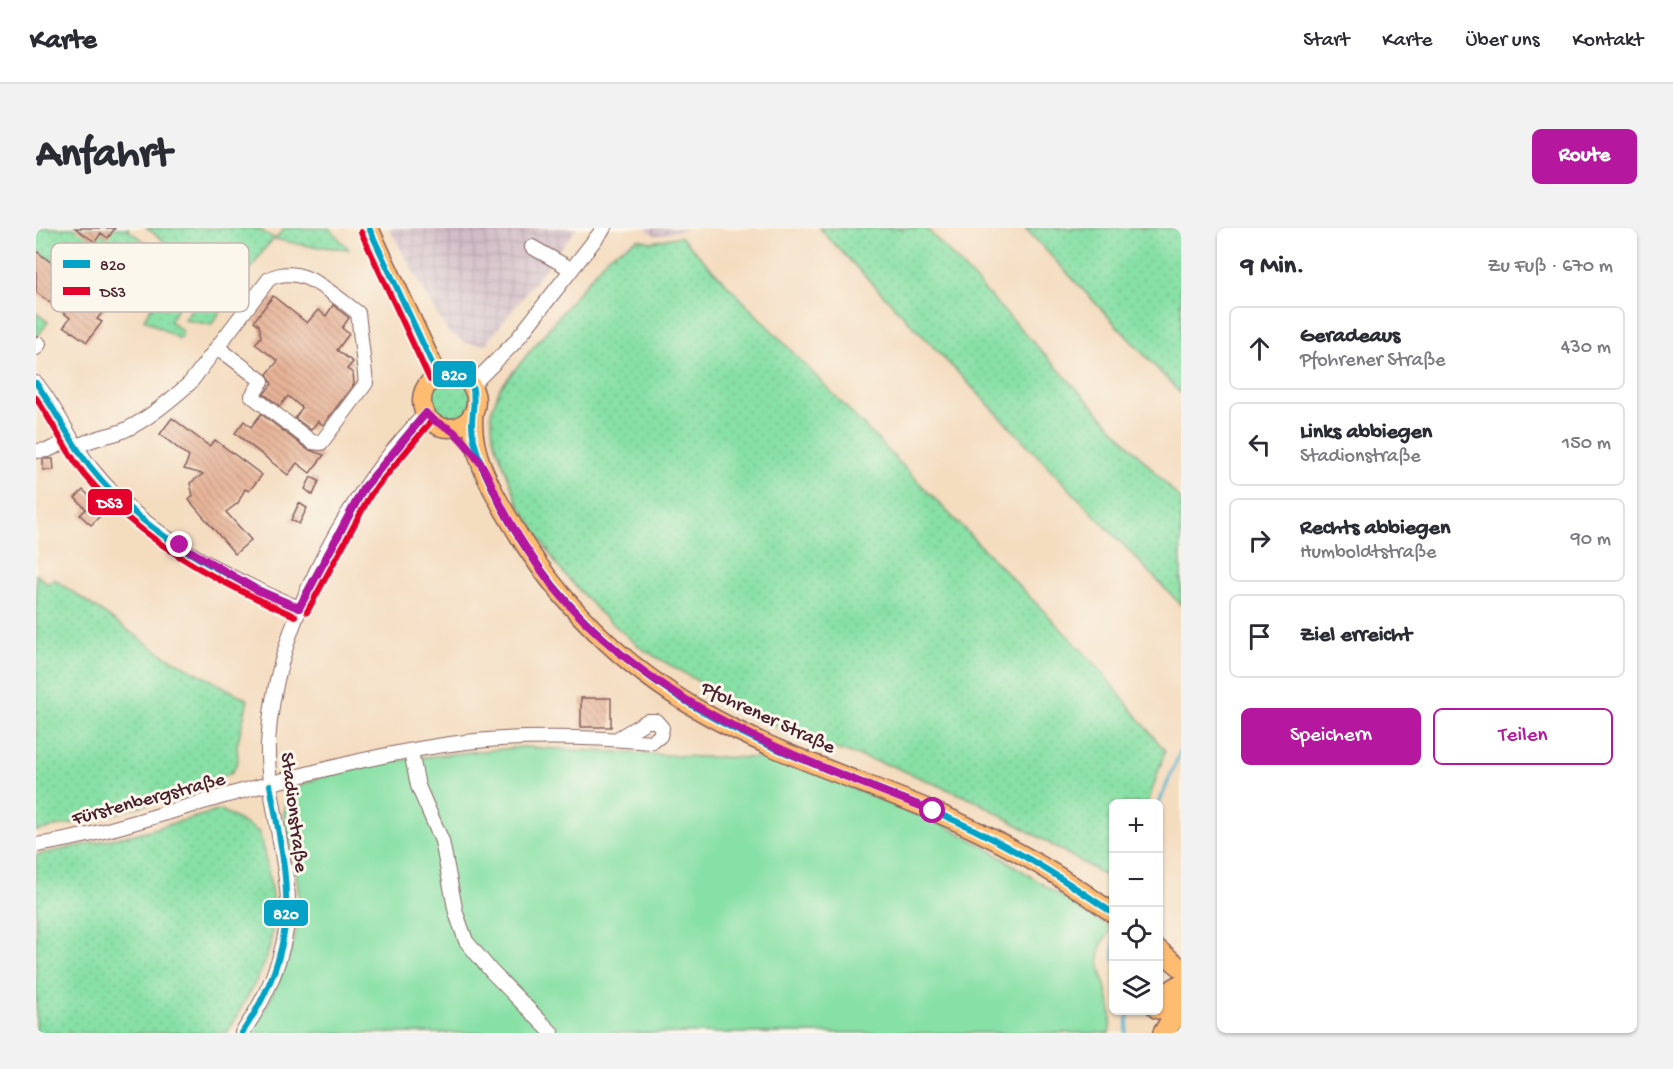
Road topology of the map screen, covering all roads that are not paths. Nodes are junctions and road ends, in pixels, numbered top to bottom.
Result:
1 (369, 228) edge
2 (604, 228) edge
3 (532, 246) dead end
4 (571, 269) junction
5 (249, 306) edge
6 (244, 312) edge
7 (217, 347) junction
8 (438, 376) junction
9 (36, 383) edge
10 (472, 385) junction
11 (474, 411) junction
12 (426, 413) junction
13 (447, 427) junction
14 (73, 444) junction
15 (36, 451) edge
16 (482, 466) junction
17 (299, 608) junction
18 (617, 739) dead end
19 (411, 752) junction
20 (270, 785) junction
21 (36, 845) edge
22 (1107, 909) edge
23 (1163, 953) edge
24 (1181, 968) edge
25 (1181, 985) edge
26 (1163, 1000) edge
27 (1181, 1006) edge
28 (1156, 1015) edge
29 (242, 1033) edge
30 (552, 1033) edge
31 (1153, 1033) edge
32 (1164, 1033) edge

1 - 8 main road
2 - 4 street
3 - 4 street
4 - 10 street
5 - 7 street
6 - 7 street
7 - 14 street
8 - 10 main road
8 - 12 main road
9 - 14 street
10 - 11 main road
11 - 13 main road
11 - 16 main road, Pfohrener Straße
12 - 13 main road
12 - 17 street, Stadionstraße
13 - 16 main road, Pfohrener Straße
14 - 15 street
14 - 17 street
16 - 22 main road, Pfohrener Straße
17 - 20 street, Stadionstraße
18 - 19 street, Fürstenbergstraße
19 - 20 street, Fürstenbergstraße
19 - 30 street
20 - 21 street, Fürstenbergstraße
20 - 29 street, Stadionstraße
23 - 24 main road
25 - 26 highway
27 - 32 highway
28 - 31 highway

